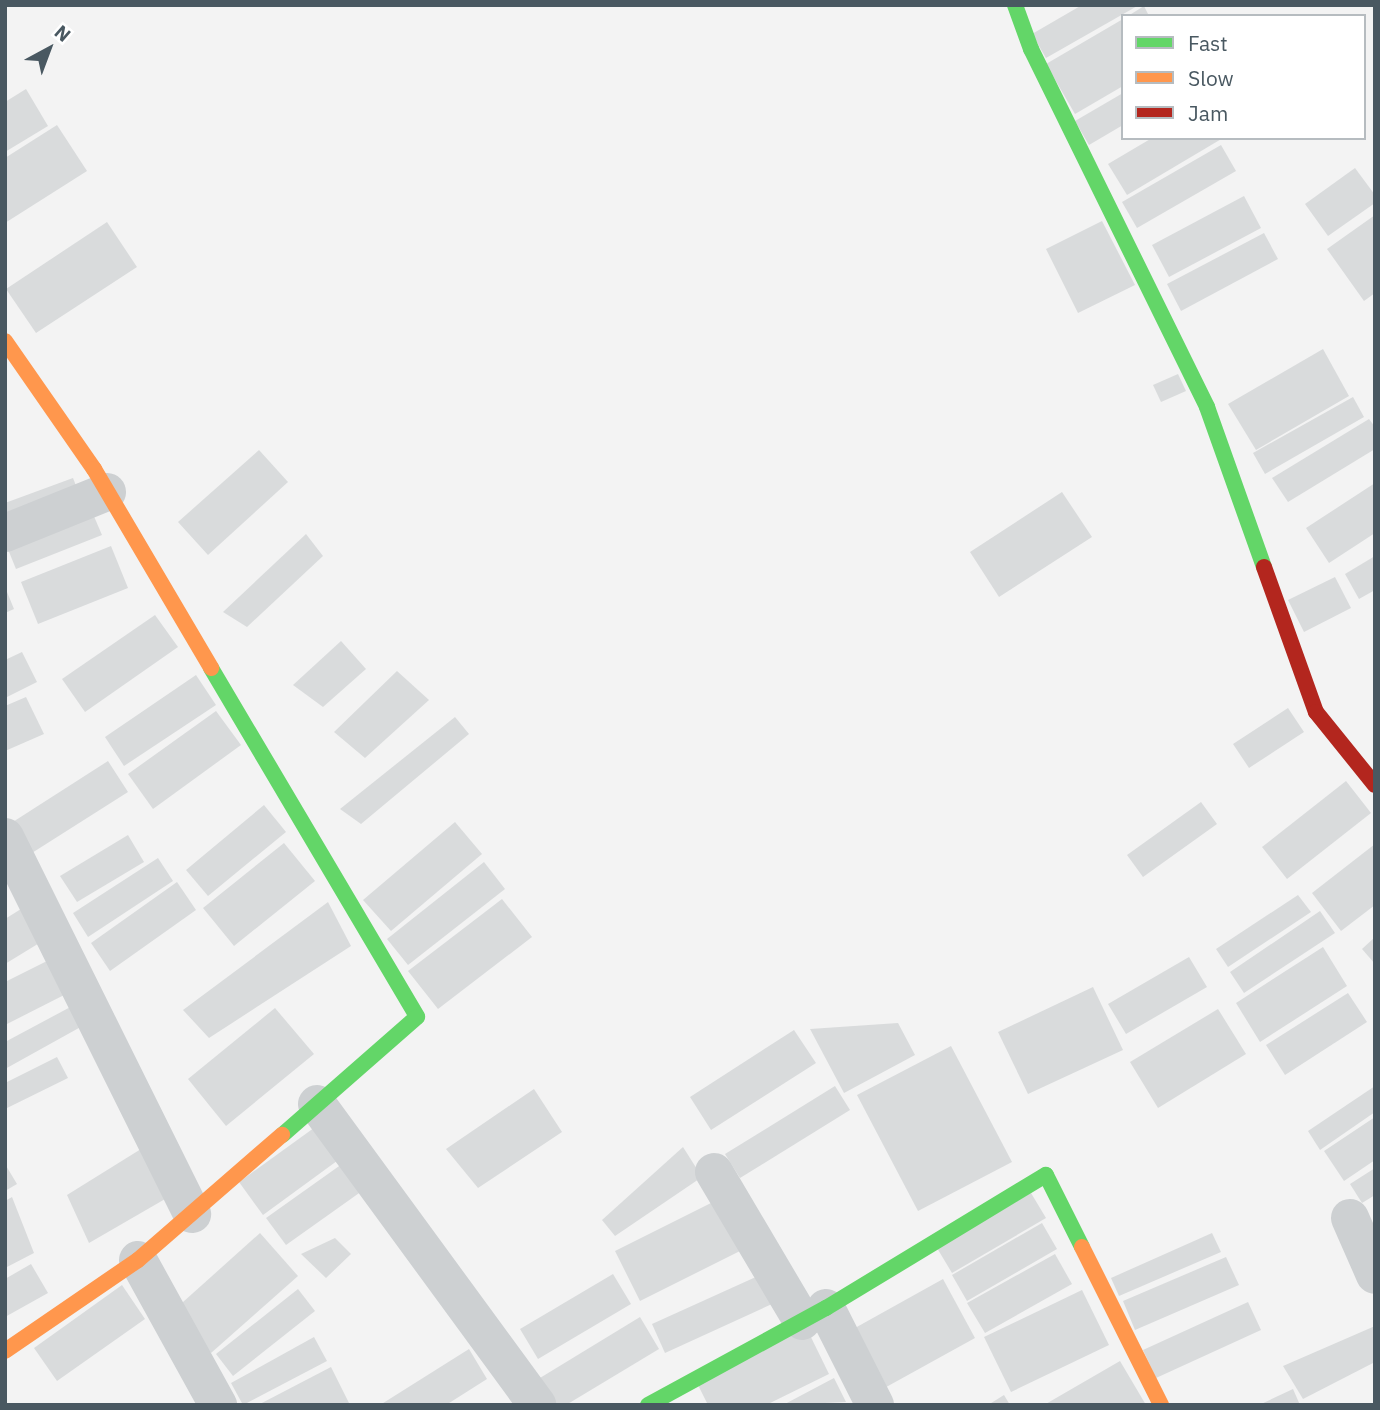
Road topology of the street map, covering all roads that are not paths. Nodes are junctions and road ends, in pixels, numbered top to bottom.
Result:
1 (1015, 5) edge
2 (5, 341) edge
3 (107, 492) junction
4 (5, 533) edge
5 (1375, 785) edge
6 (5, 836) edge
7 (317, 1104) junction
8 (714, 1172) dead end
9 (192, 1214) junction
10 (1350, 1218) dead end
11 (138, 1260) junction
12 (1375, 1275) edge
13 (814, 1314) junction
14 (5, 1351) edge
15 (218, 1405) edge
16 (537, 1405) edge
17 (648, 1405) edge
18 (875, 1405) edge
19 (1161, 1405) edge

1 - 5 street
2 - 3 street
3 - 4 street
3 - 7 street
6 - 9 street
7 - 9 street
7 - 16 street
8 - 13 street
9 - 11 street
10 - 12 street
11 - 14 street
11 - 15 street
13 - 17 street
13 - 18 street
13 - 19 street

